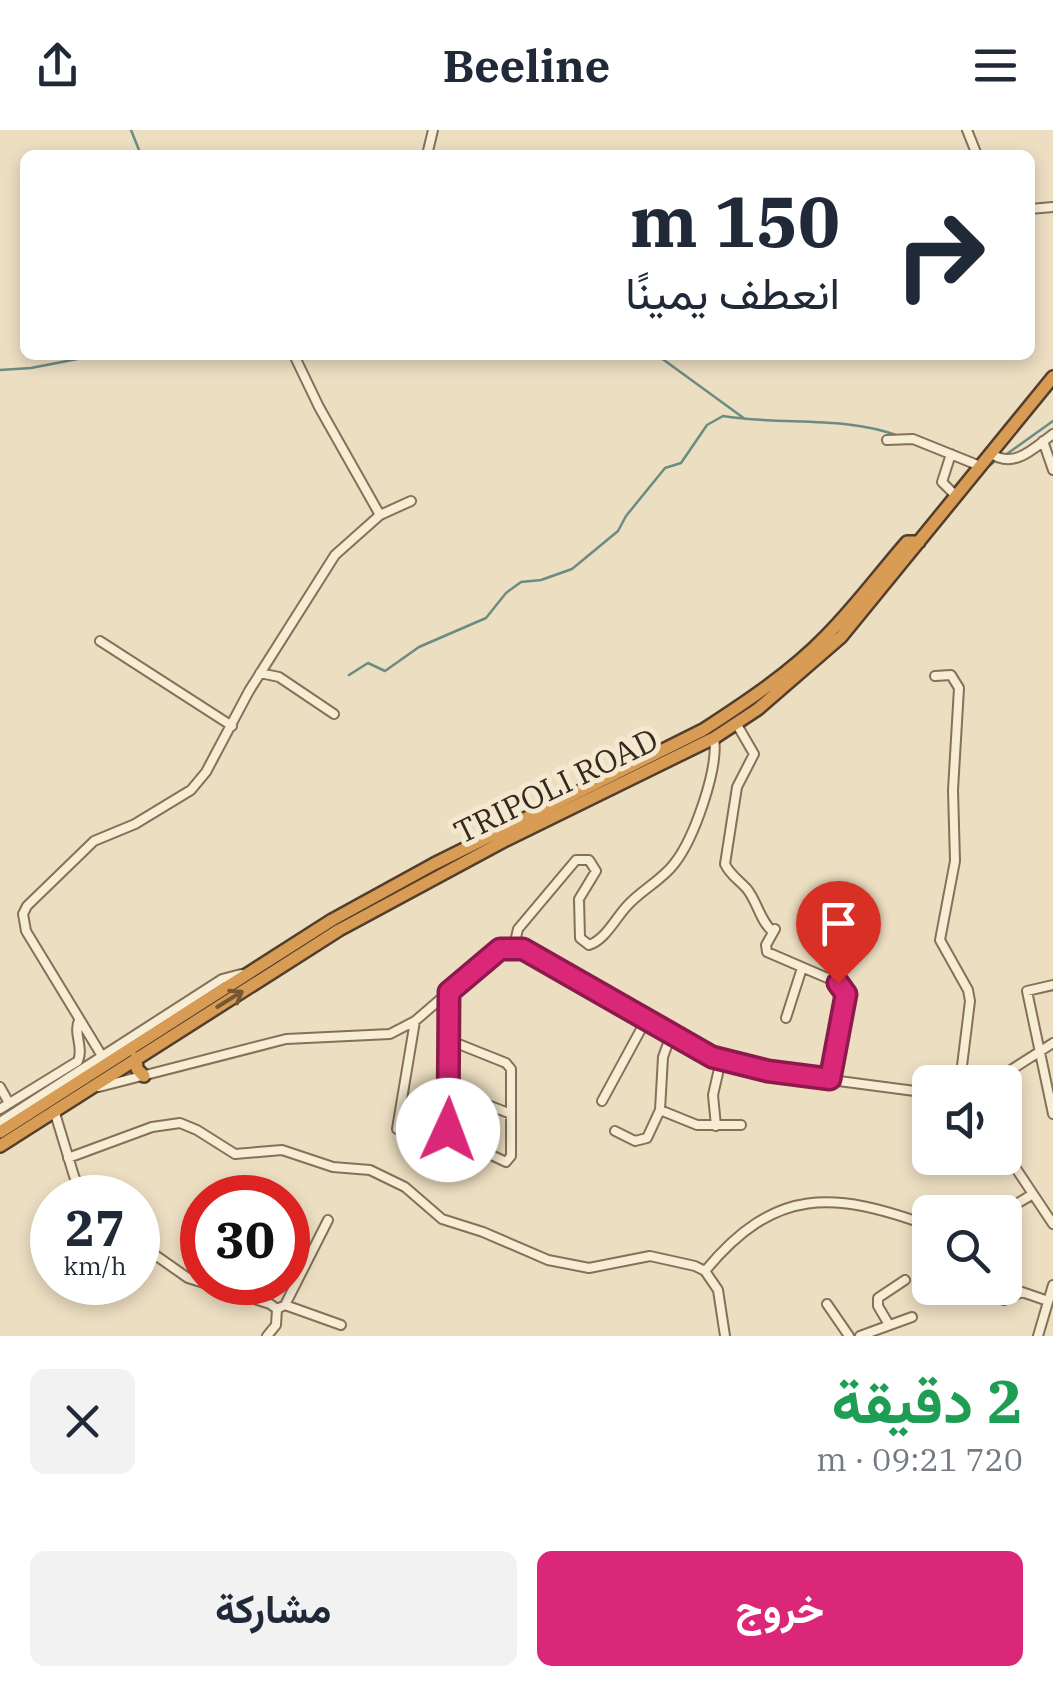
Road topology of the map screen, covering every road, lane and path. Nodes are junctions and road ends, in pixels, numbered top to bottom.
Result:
1 (296, 360) edge
2 (1053, 377) edge
3 (1053, 434) edge
4 (887, 440) dead end
5 (1043, 441) junction
6 (951, 454) junction
7 (990, 454) junction
8 (980, 466) junction
9 (1053, 470) edge
10 (956, 496) junction
11 (411, 501) dead end
12 (380, 515) junction
13 (919, 542) junction
14 (100, 641) dead end
15 (260, 673) junction
16 (935, 676) dead end
17 (334, 714) dead end
18 (736, 724) junction
19 (232, 726) junction
20 (714, 738) junction
21 (514, 946) junction
22 (802, 968) junction
23 (246, 973) junction
24 (1053, 986) edge
25 (449, 992) junction
26 (786, 1018) dead end
27 (79, 1020) junction
28 (646, 1020) junction
29 (415, 1021) junction
30 (671, 1034) junction
31 (450, 1040) junction
32 (1053, 1044) edge
33 (1038, 1050) junction
34 (102, 1056) junction
35 (136, 1058) junction
36 (721, 1060) junction
37 (962, 1065) edge
38 (1016, 1065) edge
39 (144, 1076) junction
40 (830, 1079) junction
41 (0, 1087) edge
42 (449, 1090) junction
43 (912, 1090) edge
44 (83, 1091) junction
45 (602, 1101) dead end
46 (9, 1103) junction
47 (0, 1109) edge
48 (54, 1110) junction
49 (660, 1110) junction
50 (510, 1114) junction
51 (1053, 1114) edge
52 (0, 1122) edge
53 (741, 1125) dead end
54 (716, 1126) junction
55 (396, 1129) dead end
56 (615, 1131) dead end
57 (0, 1132) edge
58 (0, 1146) edge
59 (68, 1158) junction
60 (75, 1175) edge
61 (1020, 1175) edge
62 (1033, 1194) junction
63 (1022, 1201) edge
64 (1050, 1208) edge
65 (328, 1220) dead end
66 (912, 1220) edge
67 (1053, 1224) edge
68 (160, 1258) edge
69 (705, 1271) junction
70 (905, 1280) dead end
71 (1053, 1285) edge
72 (1022, 1292) edge
73 (1048, 1302) junction
74 (827, 1304) dead end
75 (281, 1307) junction
76 (1049, 1314) edge
77 (912, 1317) dead end
78 (888, 1324) junction
79 (342, 1325) dead end
80 (267, 1336) edge
81 (725, 1336) edge
82 (850, 1336) edge
83 (860, 1336) edge
84 (1038, 1336) edge

1 - 12 street
2 - 7 highway, TRIPOLI ROAD
3 - 5 street
4 - 6 street
5 - 7 street
5 - 9 street
6 - 8 street
6 - 10 street
7 - 8 highway, TRIPOLI ROAD
8 - 10 highway, TRIPOLI ROAD
10 - 13 highway, TRIPOLI ROAD
11 - 12 street
12 - 15 street
13 - 18 highway, TRIPOLI ROAD
13 - 23 highway
14 - 19 street
15 - 17 street
15 - 19 street
16 - 37 street
18 - 20 highway, TRIPOLI ROAD
18 - 22 street
19 - 27 street
20 - 21 street
35 -> 20 highway, TRIPOLI ROAD
21 - 25 street
21 - 28 street
22 - 26 street
22 - 40 street
23 - 34 street
23 - 57 highway
24 - 33 street
25 - 29 street
25 - 31 street
27 - 34 street
27 - 46 street
28 - 30 street
28 - 45 street
29 - 39 street
29 - 55 street
30 - 36 street
30 - 49 street
31 - 42 street
31 - 50 street
32 - 33 street
33 - 38 street
33 - 51 street
34 - 52 street
35 - 39 highway
35 - 44 highway, TRIPOLI ROAD
36 - 40 street
36 - 54 street
39 - 44 street
40 - 43 street
41 - 46 street
42 - 50 street
42 - 50 street
44 - 48 highway, TRIPOLI ROAD
46 - 47 street
48 - 58 highway, TRIPOLI ROAD
48 - 59 street
49 - 54 street
49 - 56 street
53 - 54 street
59 - 60 street
59 - 69 street
61 - 62 street
62 - 63 street
62 - 64 street
64 - 67 street
65 - 75 street
66 - 69 street
68 - 75 street
69 - 81 street
70 - 78 street
71 - 73 street
72 - 73 street
73 - 76 street
74 - 82 street
75 - 79 street
75 - 80 street
76 - 84 street
77 - 78 street
78 - 83 street

